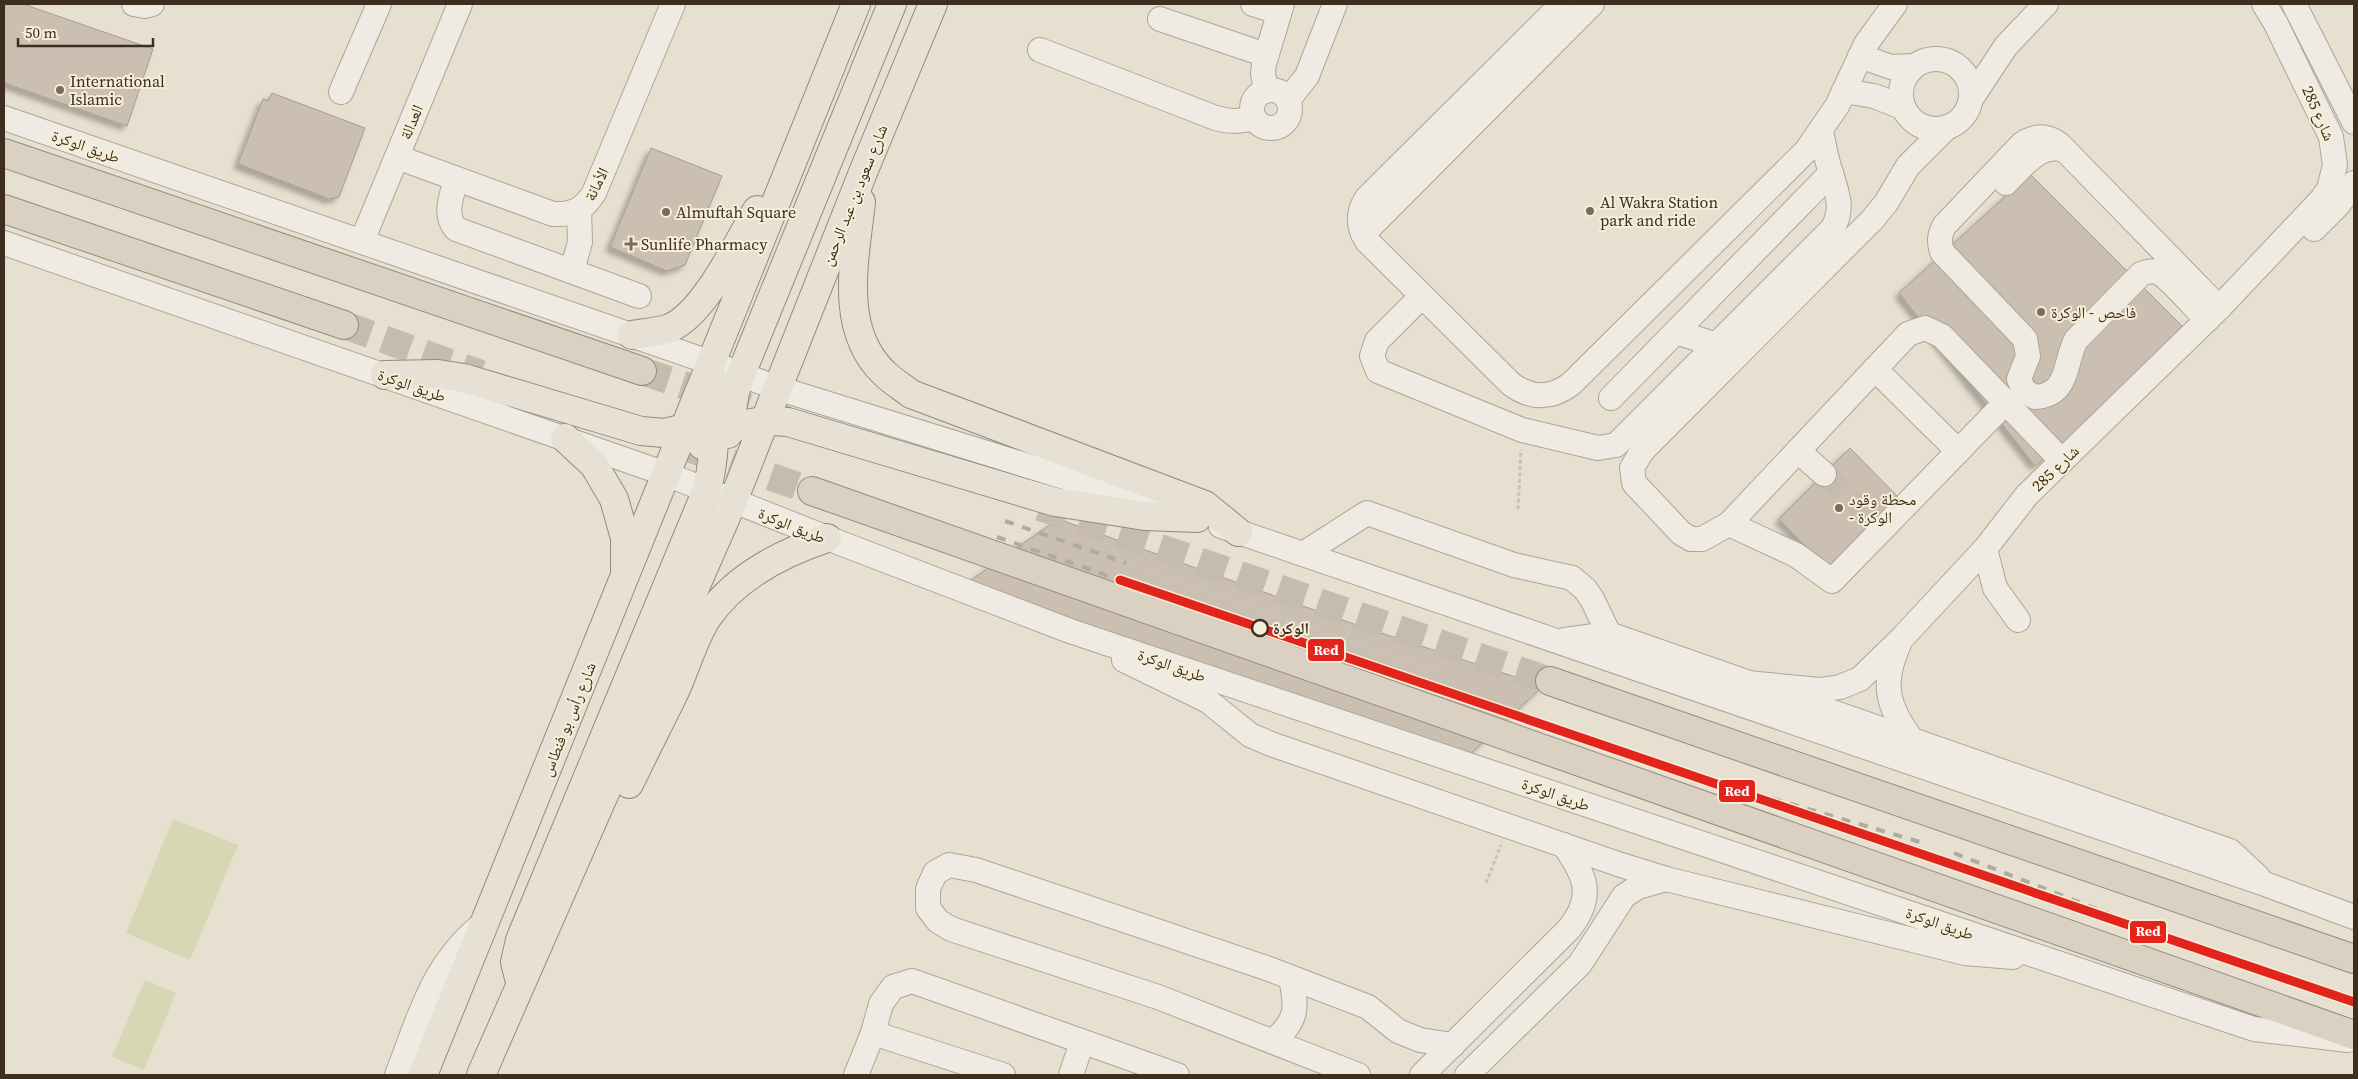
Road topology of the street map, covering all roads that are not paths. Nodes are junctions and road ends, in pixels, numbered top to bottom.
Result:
1 (134, 4) edge
2 (152, 4) edge
3 (379, 4) edge
4 (460, 4) edge
5 (673, 4) edge
6 (856, 4) edge
7 (892, 4) edge
8 (933, 4) edge
9 (1253, 4) edge
10 (1335, 4) edge
11 (1562, 4) edge
12 (1592, 4) edge
13 (1895, 4) edge
14 (2046, 4) edge
15 (2264, 4) edge
16 (2294, 4) edge
17 (1281, 8) edge
18 (1160, 18) dead end
19 (2006, 46) junction
20 (1040, 50) dead end
21 (1266, 55) junction
22 (1860, 56) junction
23 (1955, 64) junction
24 (1914, 66) junction
25 (1266, 91) junction
26 (1844, 91) junction
27 (341, 92) dead end
28 (1970, 99) junction
29 (1288, 100) junction
30 (1907, 114) junction
31 (4, 118) edge
32 (1254, 118) junction
33 (2354, 122) edge
34 (807, 127) junction
35 (1946, 128) junction
36 (1821, 131) junction
37 (4, 153) edge
38 (397, 157) junction
39 (1908, 166) junction
40 (864, 170) junction
41 (1831, 173) junction
42 (456, 179) junction
43 (2354, 183) edge
44 (4, 209) edge
45 (579, 210) junction
46 (1362, 234) junction
47 (362, 241) junction
48 (4, 243) edge
49 (572, 271) junction
50 (639, 296) dead end
51 (1422, 296) junction
52 (2213, 314) junction
53 (344, 325) tunnel mouth
54 (1676, 332) junction
55 (632, 336) junction
56 (1718, 345) junction
57 (709, 362) junction
58 (1875, 369) junction
59 (642, 371) tunnel mouth
60 (741, 374) junction
61 (385, 375) junction
62 (777, 388) junction
63 (1611, 398) dead end
64 (2007, 400) junction
65 (765, 420) junction
66 (723, 424) junction
67 (684, 429) junction
68 (565, 438) junction
69 (1798, 451) junction
70 (1958, 451) junction
71 (2062, 461) junction
72 (666, 474) junction
73 (1824, 474) tunnel mouth
74 (707, 490) junction
75 (812, 492) tunnel mouth
76 (734, 502) junction
77 (1197, 518) junction
78 (1729, 524) junction
79 (1238, 532) junction
80 (827, 538) junction
81 (1985, 549) junction
82 (1303, 554) junction
83 (625, 578) junction
84 (2018, 620) dead end
85 (1070, 631) junction
86 (1609, 634) junction
87 (1902, 638) junction
88 (1559, 641) junction
89 (1550, 681) tunnel mouth
90 (1747, 683) junction
91 (1912, 740) junction
92 (1564, 845) junction
93 (571, 872) junction
94 (1666, 879) junction
95 (2265, 884) junction
96 (2354, 917) edge
97 (484, 923) junction
98 (2354, 959) edge
99 (2048, 960) junction
100 (1291, 978) junction
101 (522, 983) junction
102 (873, 1032) junction
103 (2354, 1035) edge
104 (1273, 1041) junction
105 (2354, 1041) edge
106 (1082, 1042) junction
107 (1453, 1045) junction
108 (397, 1075) edge
109 (422, 1075) edge
110 (481, 1075) edge
111 (857, 1075) edge
112 (1003, 1075) edge
113 (1071, 1075) edge
114 (1177, 1075) edge
115 (1358, 1075) edge
116 (1422, 1075) edge
117 (1467, 1075) edge

1 - 2 street
3 - 27 street
4 - 38 street, العدالة
5 - 45 street, الأمانة
6 - 34 main road
7 - 60 main road
8 - 40 main road, شارع سعود بن عبد الرحمن
9 - 17 street
10 - 29 street
11 - 46 street
12 - 46 street
13 - 22 street
14 - 19 street
15 - 52 street, شارع 285
16 - 33 street, شارع 285
17 - 21 street
18 - 21 street
19 - 23 street
19 - 28 street
20 - 32 street
21 - 25 street
22 - 24 street
22 - 26 street
23 - 24 street
23 - 28 street
24 - 30 street
25 - 29 street
25 - 32 street
26 - 30 street
26 - 36 street
28 - 35 street
29 - 32 street
30 - 35 street
30 - 39 street
31 - 47 street, طريق الوكرة
34 - 55 main road
34 - 57 main road
35 - 39 street
36 - 41 street
36 - 51 street
37 - 59 highway, طريق الوكرة
38 - 42 street, الأمانة
38 - 47 street, العدالة
39 - 78 street
40 - 62 main road, شارع سعود بن عبد الرحمن
40 - 79 main road
41 - 54 street
41 - 56 street
42 - 45 street, الأمانة
42 - 49 street
43 - 52 street, شارع 285
44 - 53 highway
45 - 49 street
46 - 51 street
47 - 55 street, طريق الوكرة
48 - 61 street, طريق الوكرة
49 - 50 street
51 - 56 street
52 - 52 street
52 - 71 street, شارع 285
54 - 56 street
54 - 63 street
55 - 57 street, طريق الوكرة
57 - 60 street, طريق الوكرة
57 - 66 main road
57 - 67 main road, شارع رأس بو فنطاس
58 - 64 street
58 - 69 street
58 - 70 street
60 - 62 street, طريق الوكرة
60 - 66 main road
61 - 67 main road
61 - 68 street, طريق الوكرة
62 - 65 main road
62 - 66 main road
62 - 77 street, طريق الوكرة
64 - 70 street
64 - 71 street
65 - 66 main road
65 - 76 main road
65 - 77 main road
66 - 67 main road
66 - 72 main road
66 - 74 main road
66 - 76 main road
67 - 72 main road, شارع رأس بو فنطاس
68 - 72 street, طريق الوكرة
68 - 83 main road
69 - 73 street
69 - 78 street
70 - 78 street
71 - 81 street, شارع 285
72 - 74 street, طريق الوكرة
72 - 83 main road, شارع رأس بو فنطاس
74 - 76 street, طريق الوكرة
74 - 101 main road
75 - 103 highway, طريق الوكرة
76 - 80 street, طريق الوكرة
76 - 93 main road
77 - 79 street, طريق الوكرة
79 - 82 street, طريق الوكرة
80 - 85 street, طريق الوكرة
80 - 93 main road
81 - 84 street
81 - 87 street, شارع 285
82 - 86 street
82 - 88 street, طريق الوكرة
83 - 97 main road, شارع رأس بو فنطاس
85 - 92 street
85 - 99 street, طريق الوكرة
86 - 88 street
86 - 90 street
87 - 90 street, شارع 285
87 - 91 street
88 - 95 street, طريق الوكرة
89 - 98 highway
90 - 91 street
91 - 95 street
92 - 94 street
92 - 107 street
93 - 101 main road
94 - 99 street
94 - 117 street
95 - 96 street, طريق الوكرة
97 - 108 street
97 - 109 main road, شارع رأس بو فنطاس
99 - 105 street, طريق الوكرة
100 - 104 street
100 - 104 street
100 - 107 street
101 - 110 main road
102 - 106 street
102 - 111 street
102 - 112 street
104 - 115 street
106 - 113 street
106 - 114 street
107 - 116 street

